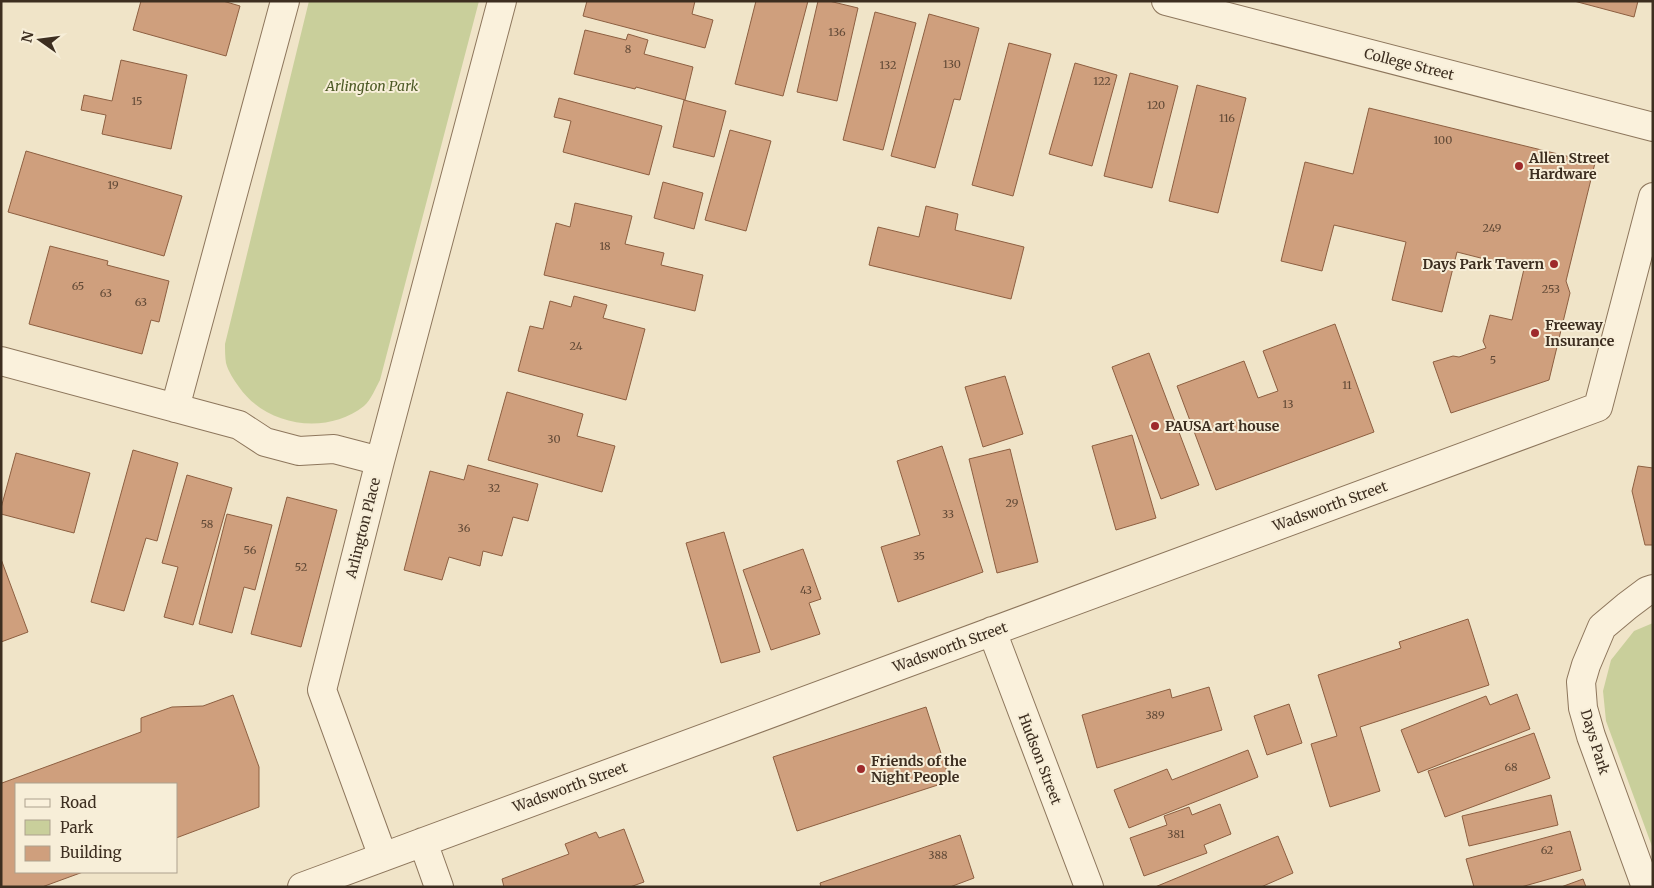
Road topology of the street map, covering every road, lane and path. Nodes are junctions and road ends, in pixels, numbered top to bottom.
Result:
1 (285, 1) edge
2 (502, 1) edge
3 (1166, 1) edge
4 (1653, 127) edge
5 (1653, 197) edge
6 (1, 361) edge
7 (175, 408) junction
8 (380, 461) junction
9 (1653, 589) edge
10 (992, 631) junction
11 (423, 842) junction
12 (383, 857) junction
13 (302, 887) edge
14 (439, 887) edge
15 (1089, 887) edge
16 (1646, 887) edge

1 - 7 street
2 - 8 street
3 - 4 street, College Street
5 - 10 street, Wadsworth Street
6 - 7 street, Arlington Place
7 - 8 street, Arlington Place
8 - 12 street, Arlington Place
9 - 16 street, Days Park
10 - 11 street, Wadsworth Street
10 - 15 street, Hudson Street
11 - 12 street, Wadsworth Street
11 - 14 street
12 - 13 street, Wadsworth Street

